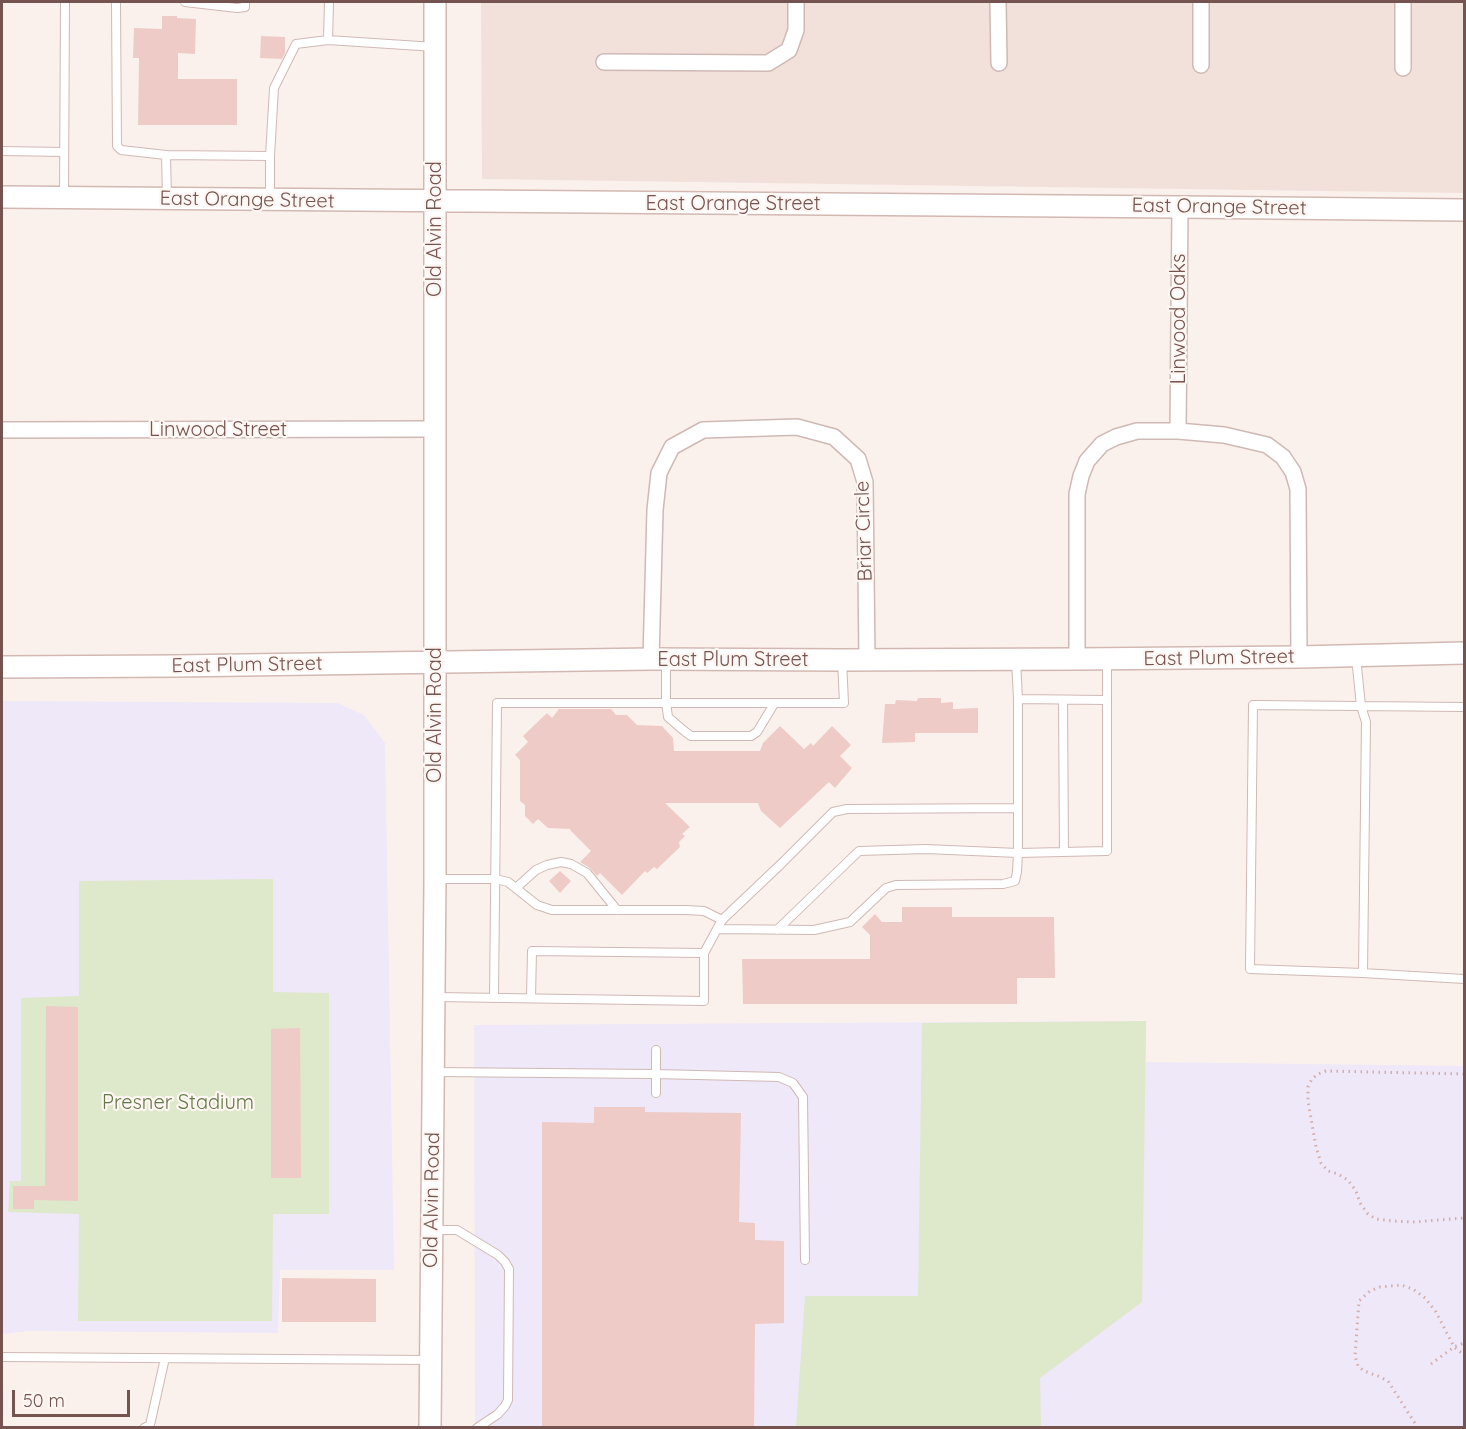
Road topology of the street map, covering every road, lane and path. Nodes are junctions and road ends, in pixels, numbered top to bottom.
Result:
1 (65, 2) edge
2 (116, 2) edge
3 (184, 2) edge
4 (244, 2) edge
5 (329, 2) edge
6 (435, 2) edge
7 (796, 2) edge
8 (998, 2) edge
9 (1201, 2) edge
10 (1403, 2) edge
11 (328, 40) junction
12 (435, 47) junction
13 (604, 62) dead end
14 (999, 63) dead end
15 (1201, 65) dead end
16 (1403, 68) dead end
17 (2, 151) edge
18 (64, 152) junction
19 (166, 155) junction
20 (270, 156) junction
21 (2, 197) edge
22 (64, 198) junction
23 (167, 199) junction
24 (270, 200) junction
25 (436, 202) junction
26 (1180, 207) junction
27 (1464, 210) edge
28 (435, 429) junction
29 (2, 430) edge
30 (1178, 431) junction
31 (1464, 653) edge
32 (1355, 656) junction
33 (1299, 657) junction
34 (1077, 659) junction
35 (1107, 659) junction
36 (659, 660) junction
37 (842, 660) junction
38 (867, 660) junction
39 (1016, 660) junction
40 (435, 663) junction
41 (2, 667) edge
42 (1018, 699) junction
43 (1063, 700) junction
44 (1106, 700) junction
45 (666, 702) junction
46 (774, 704) junction
47 (1360, 706) junction
48 (1464, 707) edge
49 (1018, 808) junction
50 (1064, 851) junction
51 (1018, 854) junction
52 (435, 879) junction
53 (495, 879) junction
54 (516, 888) junction
55 (617, 910) junction
56 (722, 920) junction
57 (717, 929) junction
58 (777, 930) junction
59 (704, 953) junction
60 (1363, 972) junction
61 (1464, 979) edge
62 (434, 997) junction
63 (494, 998) junction
64 (531, 998) junction
65 (656, 1050) dead end
66 (434, 1072) junction
67 (656, 1074) junction
68 (1464, 1074) edge
69 (656, 1093) dead end
70 (1464, 1218) edge
71 (432, 1230) junction
72 (805, 1260) dead end
73 (1464, 1343) edge
74 (1454, 1347) junction
75 (1464, 1355) edge
76 (2, 1357) edge
77 (165, 1358) junction
78 (430, 1360) junction
79 (1431, 1364) dead end
80 (144, 1428) edge
81 (430, 1428) edge
82 (477, 1428) edge
83 (1418, 1428) edge

1 - 18 lane
2 - 19 lane
3 - 4 lane
5 - 11 lane
6 - 12 street, Old Alvin Road
7 - 13 street
8 - 14 street
9 - 15 street
10 - 16 street
11 - 12 lane
11 - 20 lane
12 - 25 street, Old Alvin Road
17 - 18 lane
18 - 22 lane
19 - 20 lane
19 - 23 lane
20 - 24 lane
21 - 22 street, East Orange Street
22 - 23 street, East Orange Street
23 - 24 street, East Orange Street
24 - 25 street, East Orange Street
25 - 26 street, East Orange Street
25 - 28 street, Old Alvin Road
26 - 27 street, East Orange Street
26 - 30 street, Linwood Oaks
28 - 29 street, Linwood Street
28 - 40 street, Old Alvin Road
30 - 33 street
30 - 34 street
31 - 32 street, East Plum Street
32 - 33 street, East Plum Street
32 - 47 lane
33 - 35 street, East Plum Street
34 - 35 street, East Plum Street
34 - 39 street, East Plum Street
35 - 44 lane
36 - 37 street, East Plum Street
36 - 38 street, Briar Circle
36 - 40 street, East Plum Street
36 - 45 lane
37 - 38 street, East Plum Street
37 - 46 lane
38 - 39 street, East Plum Street
39 - 42 lane
40 - 41 street, East Plum Street
40 - 52 street, Old Alvin Road
42 - 43 lane
42 - 49 lane
43 - 44 lane
43 - 50 lane
44 - 50 lane
45 - 46 lane
45 - 46 lane
45 - 53 lane
47 - 48 lane
47 - 60 lane
47 - 60 lane
49 - 51 lane
49 - 56 lane
50 - 51 lane
51 - 58 lane
51 - 58 lane
52 - 53 lane
52 - 62 street, Old Alvin Road
53 - 54 lane
53 - 63 lane
54 - 55 lane
54 - 55 lane
55 - 56 lane
56 - 57 lane
57 - 58 lane
57 - 59 lane
59 - 64 lane
59 - 64 lane
60 - 61 lane
62 - 63 lane
62 - 66 street, Old Alvin Road
63 - 64 lane
65 - 67 lane
66 - 67 lane
66 - 71 street, Old Alvin Road
67 - 69 lane
67 - 72 lane
68 - 70 path
71 - 78 street, Old Alvin Road
71 - 82 lane
73 - 74 path
74 - 75 path
74 - 79 path
74 - 83 path
76 - 77 lane
77 - 78 lane
77 - 80 lane
78 - 81 street, Old Alvin Road

